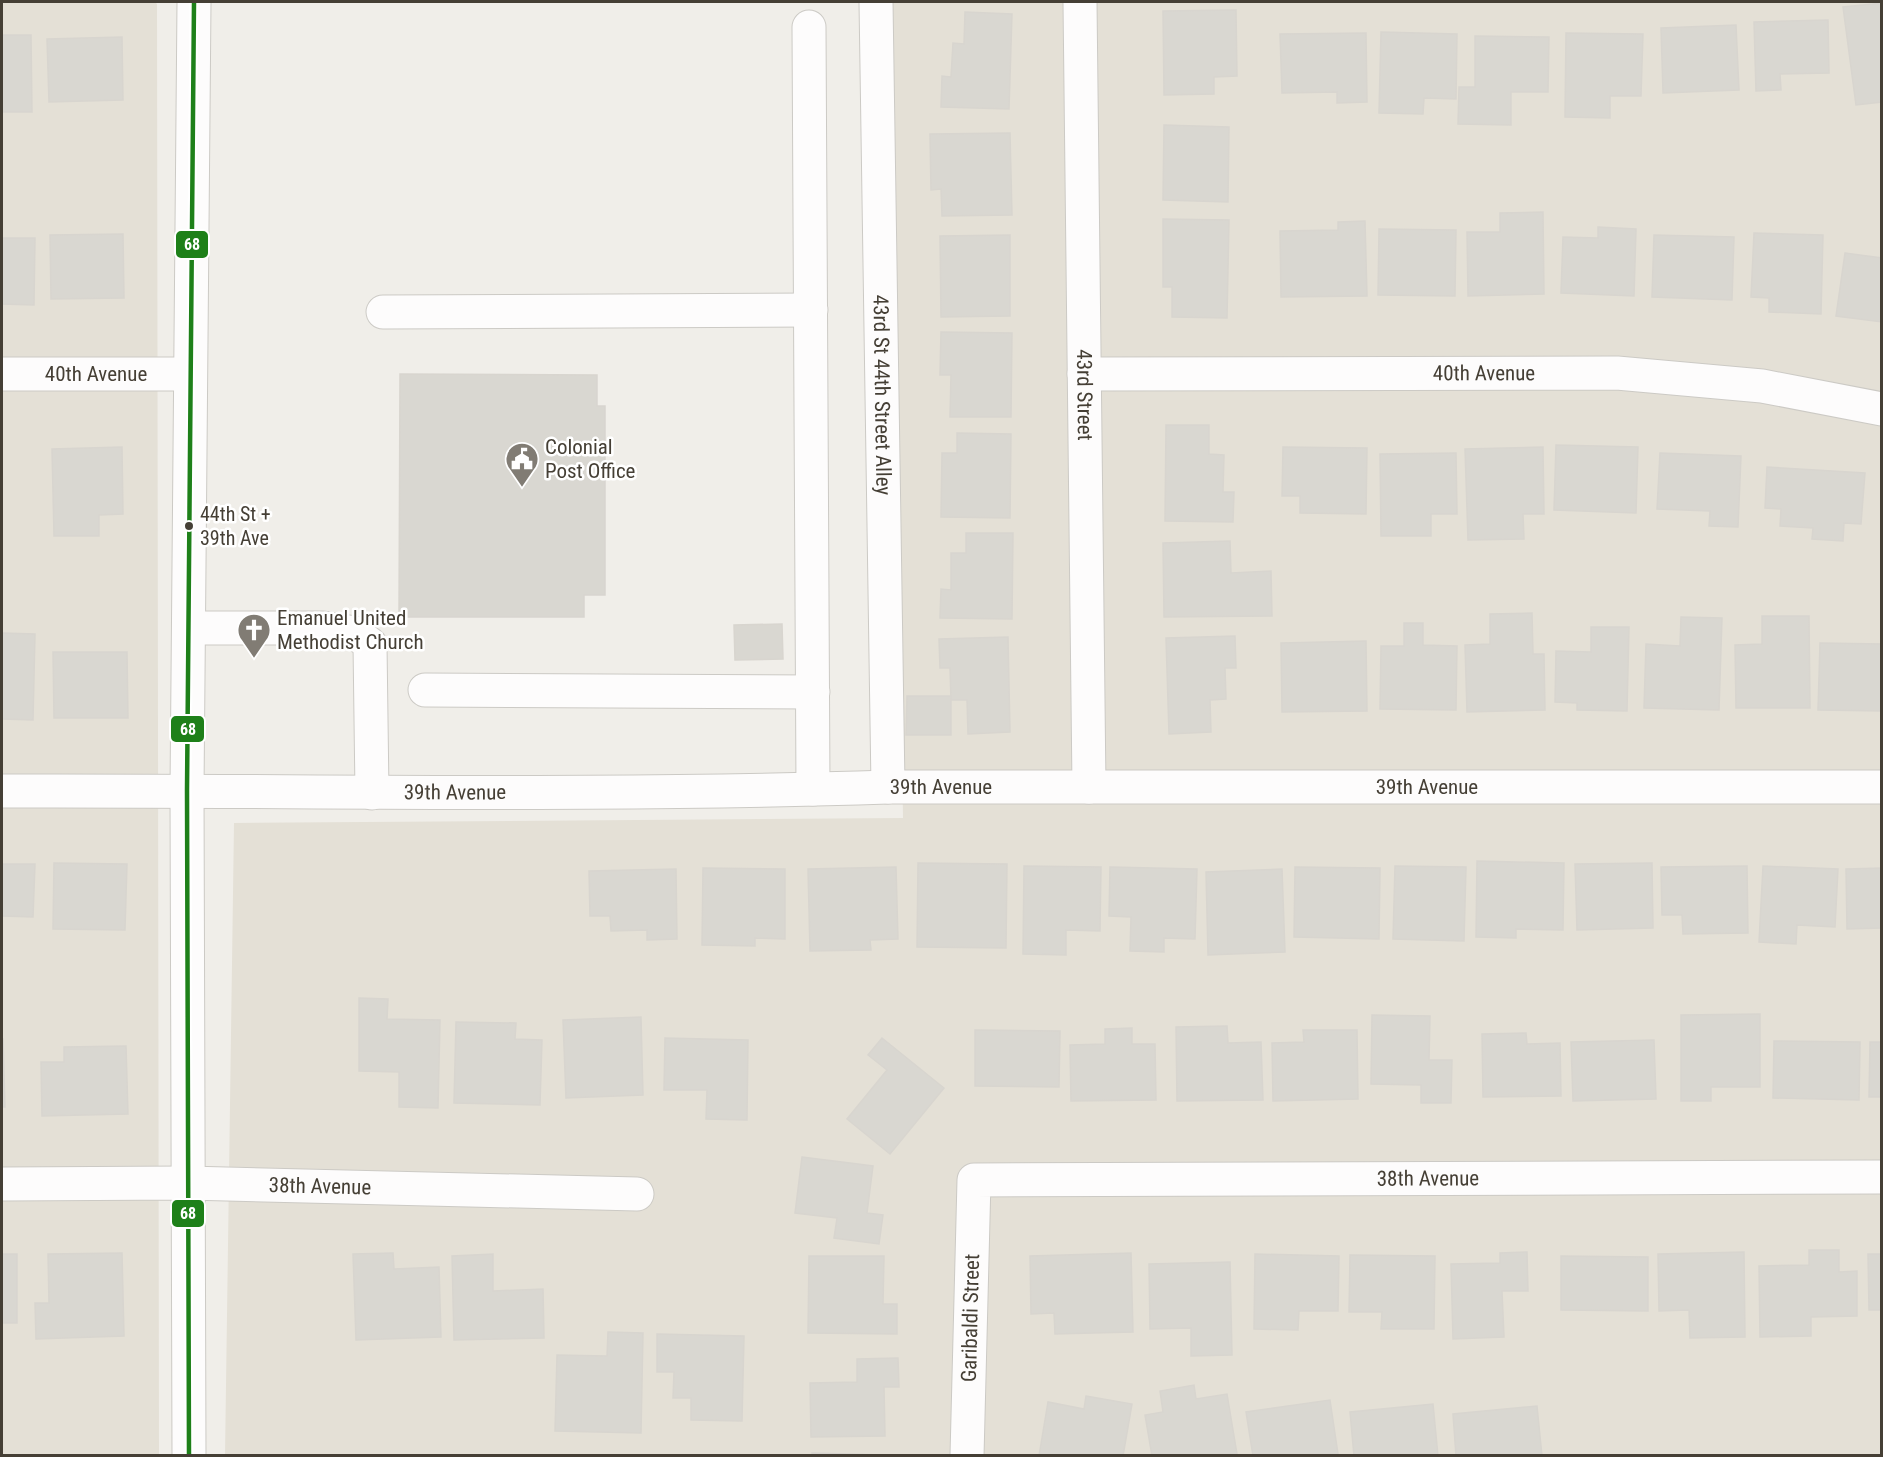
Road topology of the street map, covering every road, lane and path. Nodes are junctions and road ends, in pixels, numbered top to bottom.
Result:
1 (194, 2) edge
2 (876, 2) edge
3 (1080, 2) edge
4 (809, 27) dead end
5 (811, 310) junction
6 (383, 312) dead end
7 (2, 374) edge
8 (190, 374) junction
9 (1084, 374) junction
10 (1881, 409) edge
11 (189, 628) junction
12 (425, 690) dead end
13 (813, 692) junction
14 (888, 787) junction
15 (1089, 787) junction
16 (1881, 787) edge
17 (813, 789) junction
18 (187, 790) junction
19 (2, 791) edge
20 (372, 793) junction
21 (1881, 1178) edge
22 (974, 1180) joint
23 (187, 1183) junction
24 (2, 1184) edge
25 (638, 1194) dead end
26 (189, 1455) edge
27 (967, 1455) edge

1 - 8 street
2 - 14 street, 43rd St 44th Street Alley
3 - 9 street, 43rd Street
4 - 5 street
5 - 6 street
5 - 13 street
7 - 8 street, 40th Avenue
8 - 11 street
9 - 10 street, 40th Avenue
9 - 15 street, 43rd Street
11 - 18 street
11 - 20 street
12 - 13 street
13 - 17 street
14 - 15 street, 39th Avenue
14 - 17 street, 39th Avenue
15 - 16 street, 39th Avenue
17 - 20 street, 39th Avenue
18 - 19 street, 39th Avenue
18 - 20 street, 39th Avenue
18 - 23 street
21 - 22 street, 38th Avenue
22 - 27 street, Garibaldi Street
23 - 24 street, 38th Avenue
23 - 25 street, 38th Avenue
23 - 26 street

